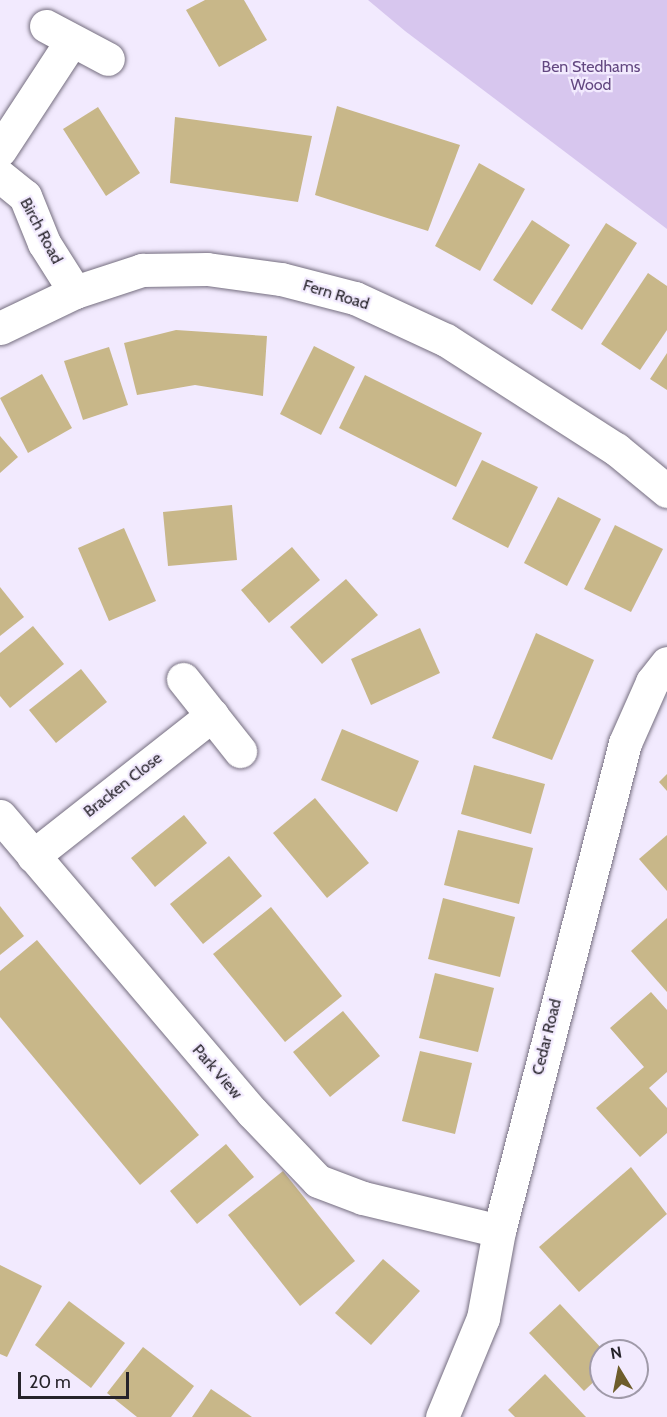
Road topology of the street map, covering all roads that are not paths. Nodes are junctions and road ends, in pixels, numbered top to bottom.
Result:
1 (108, 59) dead end
2 (0, 150) edge
3 (0, 176) edge
4 (75, 292) junction
5 (0, 328) edge
6 (667, 491) edge
7 (667, 663) edge
8 (183, 679) dead end
9 (212, 715) junction
10 (240, 751) dead end
11 (0, 816) edge
12 (33, 856) junction
13 (499, 1231) junction
14 (442, 1417) edge

1 - 2 street
3 - 4 street, Birch Road
4 - 5 street, Fern Road
4 - 6 street, Fern Road
7 - 13 street, Cedar Road
8 - 9 street
9 - 10 street
9 - 12 street, Bracken Close
11 - 12 street, Park View
12 - 13 street, Park View
13 - 14 street, Cedar Road

